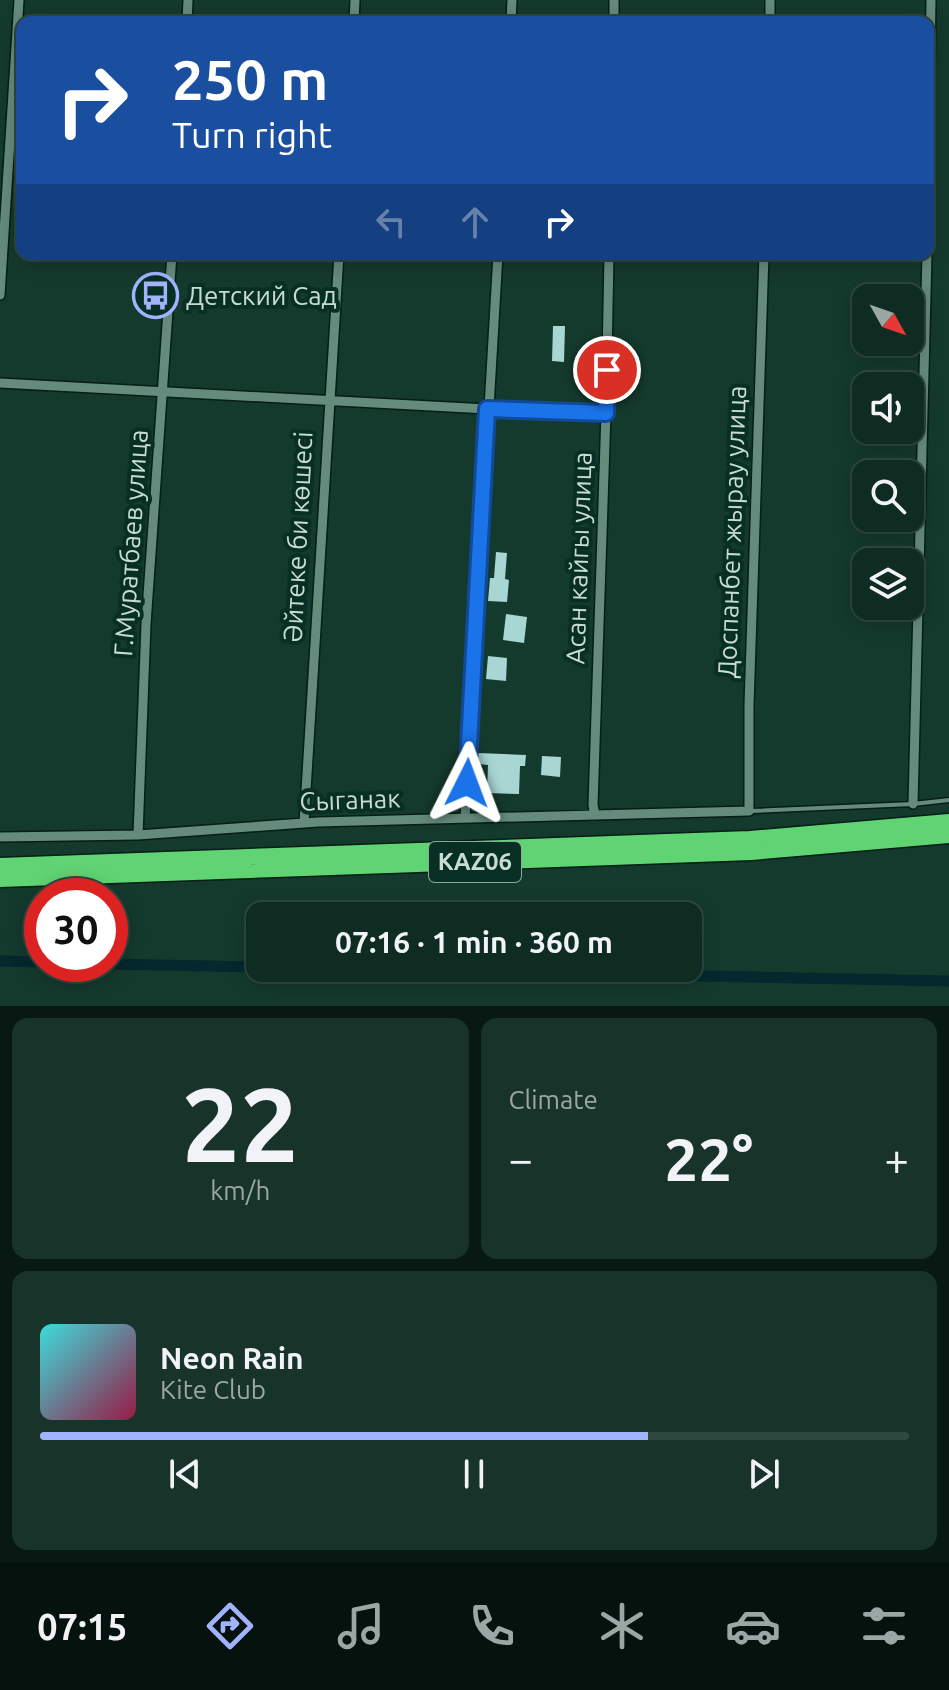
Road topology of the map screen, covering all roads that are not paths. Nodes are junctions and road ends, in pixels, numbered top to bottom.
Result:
1 (16, 47) edge
2 (172, 260) edge
3 (339, 260) edge
4 (498, 260) edge
5 (609, 260) edge
6 (764, 260) edge
7 (927, 260) edge
8 (0, 295) edge
9 (0, 383) edge
10 (163, 393) junction
11 (328, 400) junction
12 (487, 409) junction
13 (606, 413) junction
14 (949, 800) edge
15 (913, 804) junction
16 (749, 811) junction
17 (595, 815) junction
18 (465, 818) junction
19 (949, 822) edge
20 (304, 823) junction
21 (138, 835) junction
22 (949, 835) edge
23 (0, 837) edge
24 (0, 866) edge
25 (0, 879) edge

1 - 8 street
2 - 10 street, Г.Муратбаев улица
3 - 11 street, Әйтеке би көшесі
4 - 12 street
5 - 13 street, Асан кайгы улица
6 - 16 street, Доспанбет жырау улица
7 - 15 street
9 - 10 street
10 - 11 street
10 - 21 street, Г.Муратбаев улица
11 - 12 street
11 - 20 street, Әйтеке би көшесі
12 - 13 street
12 - 18 street
13 - 17 street, Асан кайгы улица
14 - 15 lane
15 - 16 lane
16 - 17 street, Сыганак
17 - 18 street, Сыганак
18 - 20 street, Сыганак
19 - 24 highway, KАZ06
20 - 21 street, Сыганак
21 - 23 street, Сыганак
22 - 25 highway, KАZ06

